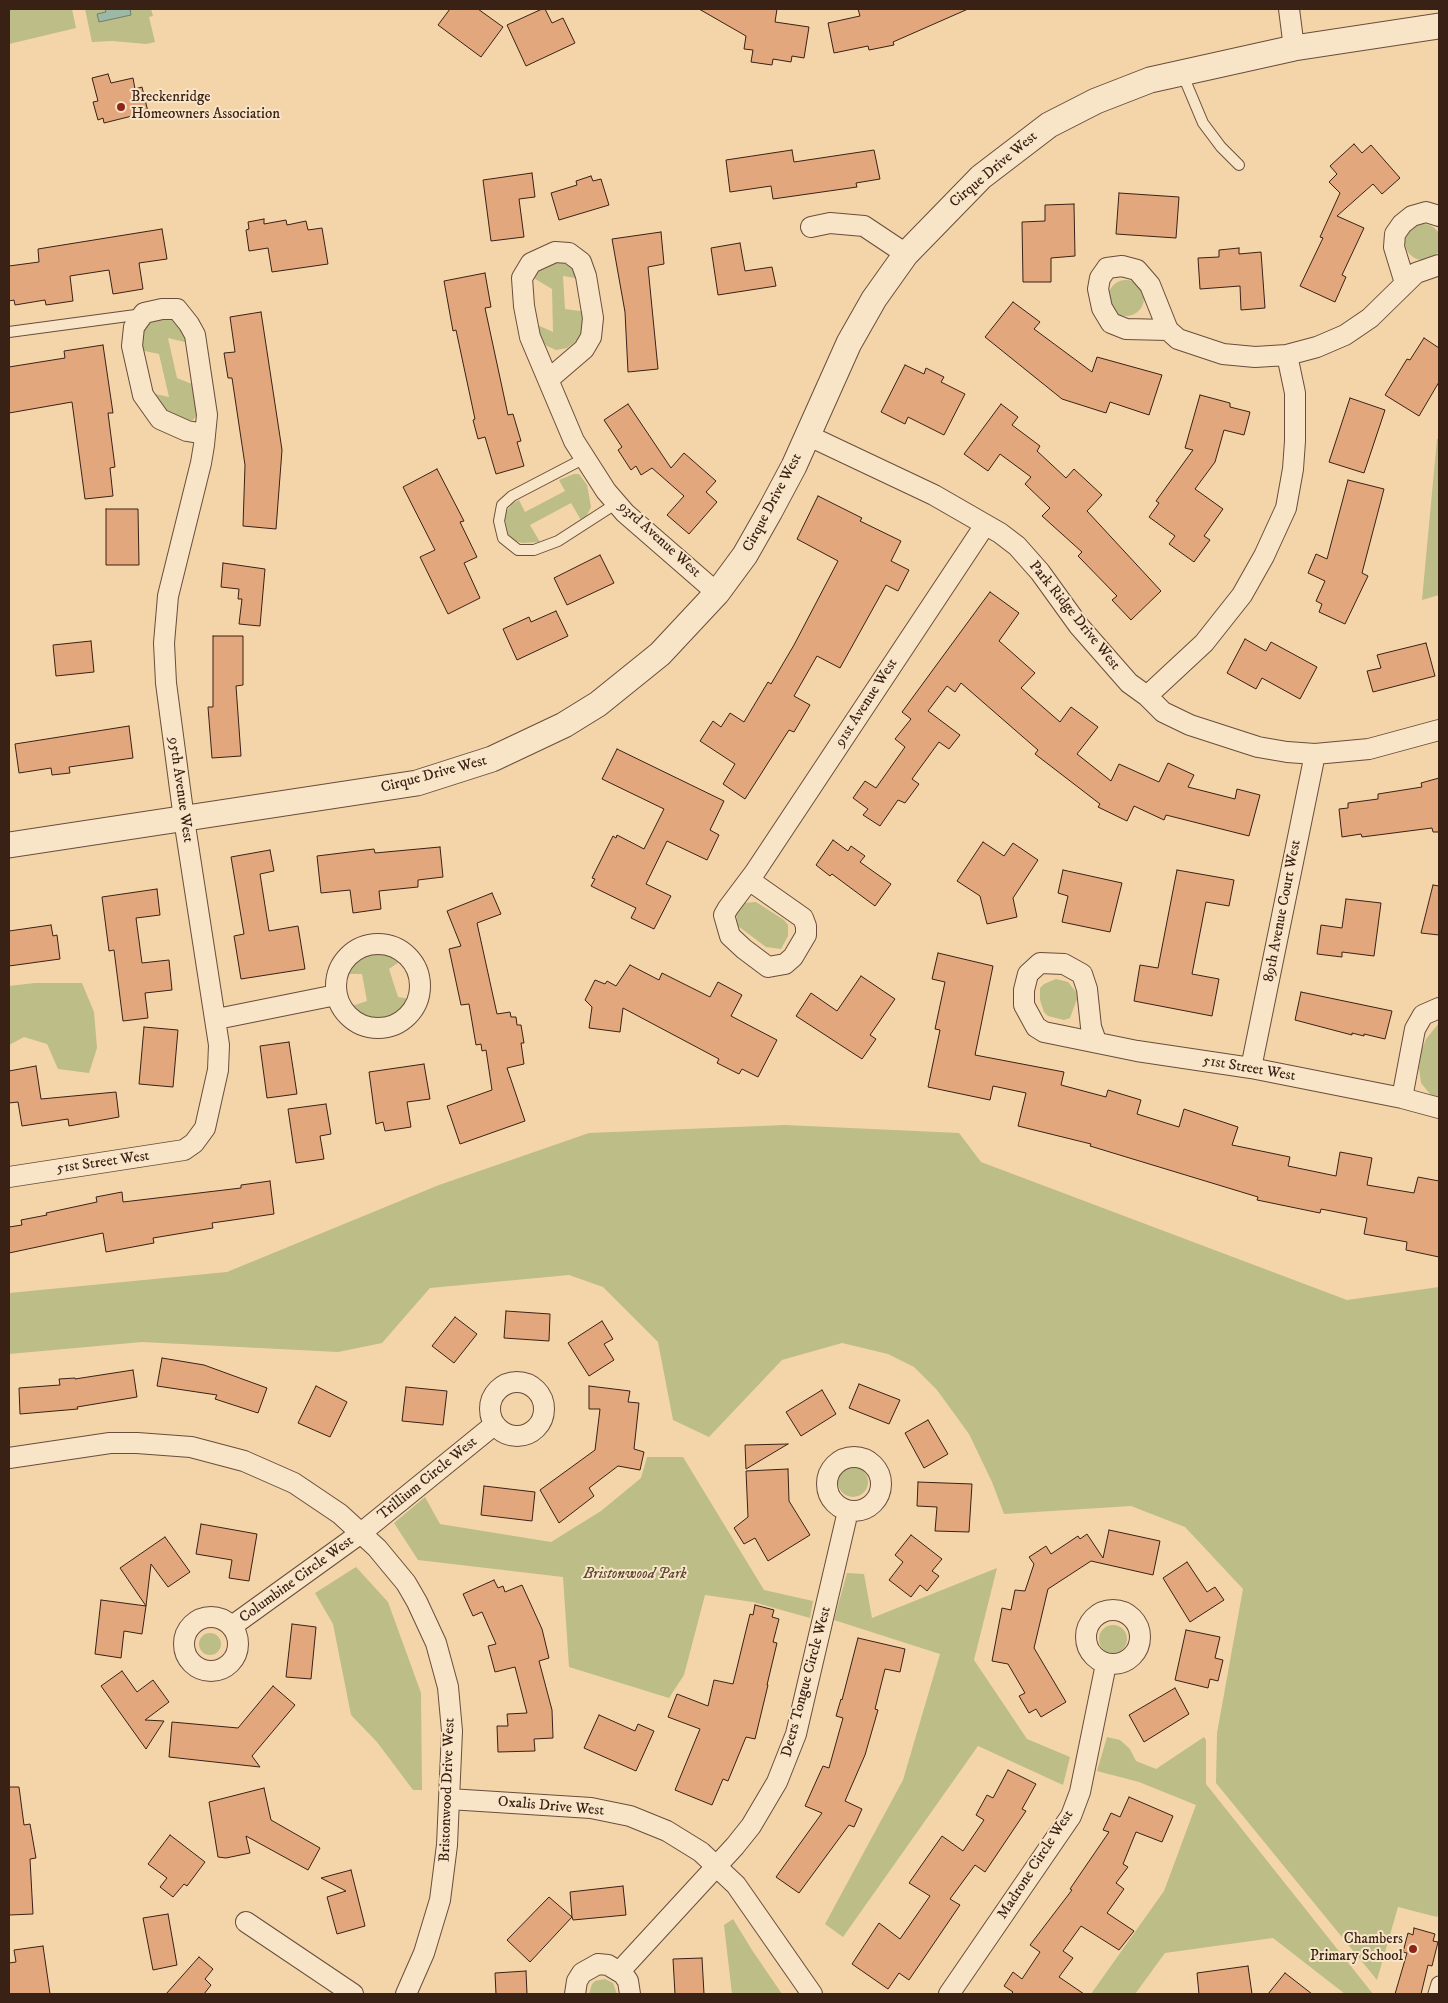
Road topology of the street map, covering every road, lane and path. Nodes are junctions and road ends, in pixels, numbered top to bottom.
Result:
1 (1288, 9) edge
2 (1439, 26) edge
3 (1294, 48) junction
4 (1182, 73) junction
5 (1239, 165) dead end
6 (1439, 216) edge
7 (811, 227) dead end
8 (906, 254) junction
9 (1439, 265) edge
10 (1405, 283) junction
11 (144, 313) junction
12 (1168, 330) dead end
13 (9, 332) edge
14 (1287, 355) junction
15 (549, 379) junction
16 (205, 434) junction
17 (808, 435) junction
18 (585, 458) junction
19 (617, 503) junction
20 (985, 524) junction
21 (718, 593) junction
22 (1147, 696) junction
23 (1439, 730) edge
24 (1315, 754) junction
25 (184, 819) junction
26 (9, 845) edge
27 (749, 880) dead end
28 (336, 995) junction
29 (1439, 1008) edge
30 (217, 1019) junction
31 (1096, 1041) dead end
32 (1251, 1068) junction
33 (1402, 1098) junction
34 (1439, 1108) edge
35 (194, 1143) joint
36 (9, 1177) edge
37 (494, 1426) dead end
38 (9, 1458) edge
39 (848, 1511) dead end
40 (361, 1533) junction
41 (232, 1626) dead end
42 (1106, 1664) dead end
43 (449, 1799) junction
44 (717, 1864) junction
45 (246, 1922) dead end
46 (620, 1971) junction
47 (1439, 1984) edge
48 (353, 1994) edge
49 (406, 1994) edge
50 (575, 1994) edge
51 (630, 1994) edge
52 (812, 1994) edge
53 (949, 1994) edge
54 (1436, 1994) edge

1 - 3 street
2 - 3 street, Cirque Drive West
3 - 4 street, Cirque Drive West
4 - 5 lane
4 - 8 street, Cirque Drive West
6 - 10 street
7 - 8 street
8 - 17 street, Cirque Drive West
9 - 10 street
10 - 14 street
11 - 13 lane
11 - 16 street
11 - 16 street, 95th Avenue West
12 - 14 street
14 - 22 street
15 - 15 street, 93rd Avenue West
15 - 18 street, 93rd Avenue West
16 - 25 street, 95th Avenue West
17 - 20 street, Park Ridge Drive West
17 - 21 street, Cirque Drive West
18 - 19 street, 93rd Avenue West
18 - 19 lane
19 - 21 street, 93rd Avenue West
20 - 22 street, Park Ridge Drive West
20 - 27 street, 91st Avenue West
21 - 25 street, Cirque Drive West
22 - 24 street, Park Ridge Drive West
23 - 24 street, Park Ridge Drive West
24 - 32 street, 89th Avenue Court West
25 - 26 street, Cirque Drive West
25 - 30 street, 95th Avenue West
28 - 28 street
28 - 30 street
29 - 33 street
30 - 35 street, 95th Avenue West
31 - 32 street, 51st Street West
32 - 33 street, 51st Street West
33 - 34 street, 51st Street West
35 - 36 street, 51st Street West
37 - 40 street, Trillium Circle West
38 - 40 street, Bristonwood Drive West
39 - 44 street, Deers Tongue Circle West
40 - 41 street, Columbine Circle West
40 - 43 street, Bristonwood Drive West
42 - 53 street, Madrone Circle West
43 - 44 street, Oxalis Drive West
43 - 49 street, Bristonwood Drive West
44 - 46 street, Deers Tongue Circle West
44 - 52 street, Oxalis Drive West
45 - 48 street
46 - 50 street
46 - 51 street
47 - 54 street

